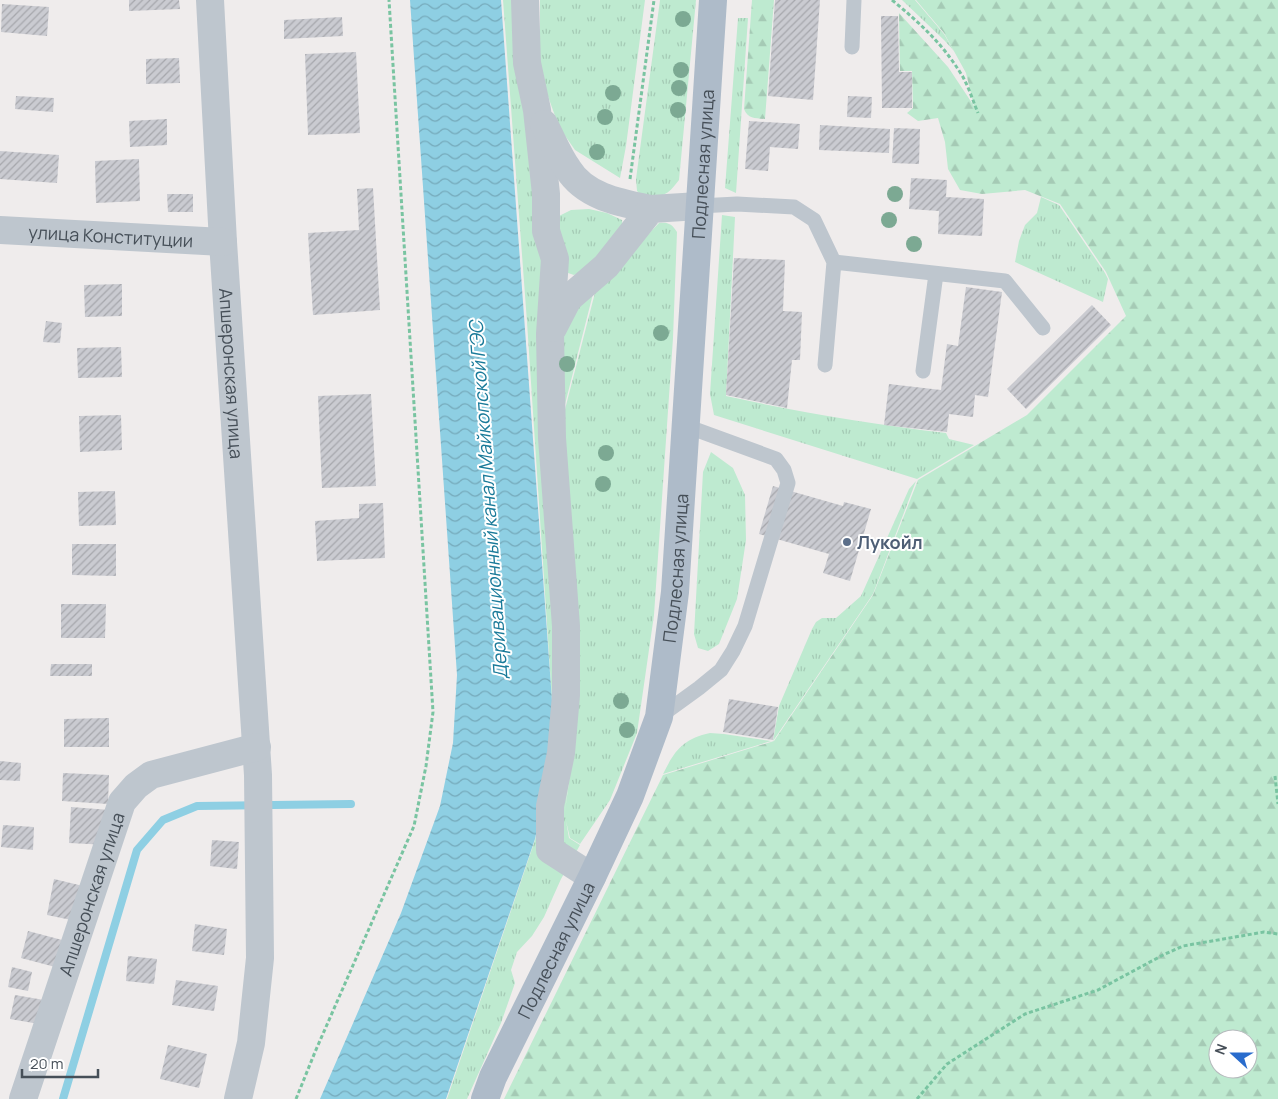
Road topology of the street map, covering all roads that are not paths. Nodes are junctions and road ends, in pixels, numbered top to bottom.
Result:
1 (210, 0) edge
2 (525, 0) edge
3 (713, 0) edge
4 (854, 0) edge
5 (852, 47) dead end
6 (537, 110) junction
7 (699, 206) junction
8 (639, 207) junction
9 (0, 230) edge
10 (223, 242) junction
11 (834, 262) junction
12 (936, 274) junction
13 (1043, 328) dead end
14 (550, 334) junction
15 (825, 364) dead end
16 (923, 371) dead end
17 (686, 426) junction
18 (659, 717) junction
19 (257, 747) junction
20 (592, 877) junction
21 (23, 1099) edge
22 (238, 1099) edge
23 (485, 1099) edge

1 - 10 street, Апшеронская улица
2 - 6 street
3 - 7 main road, Подлесная улица
4 - 5 lane
6 - 8 street
6 - 14 street
7 - 8 street
7 - 11 lane
7 - 17 main road, Подлесная улица
8 - 14 street
9 - 10 street, улица Конституции
10 - 19 street, Апшеронская улица
11 - 12 lane
11 - 15 lane
12 - 13 lane
12 - 16 lane
14 - 20 street
17 - 18 main road, Подлесная улица
17 - 18 lane
18 - 20 main road, Подлесная улица
19 - 21 street, Апшеронская улица
19 - 22 street, Апшеронская улица
20 - 23 main road, Подлесная улица

